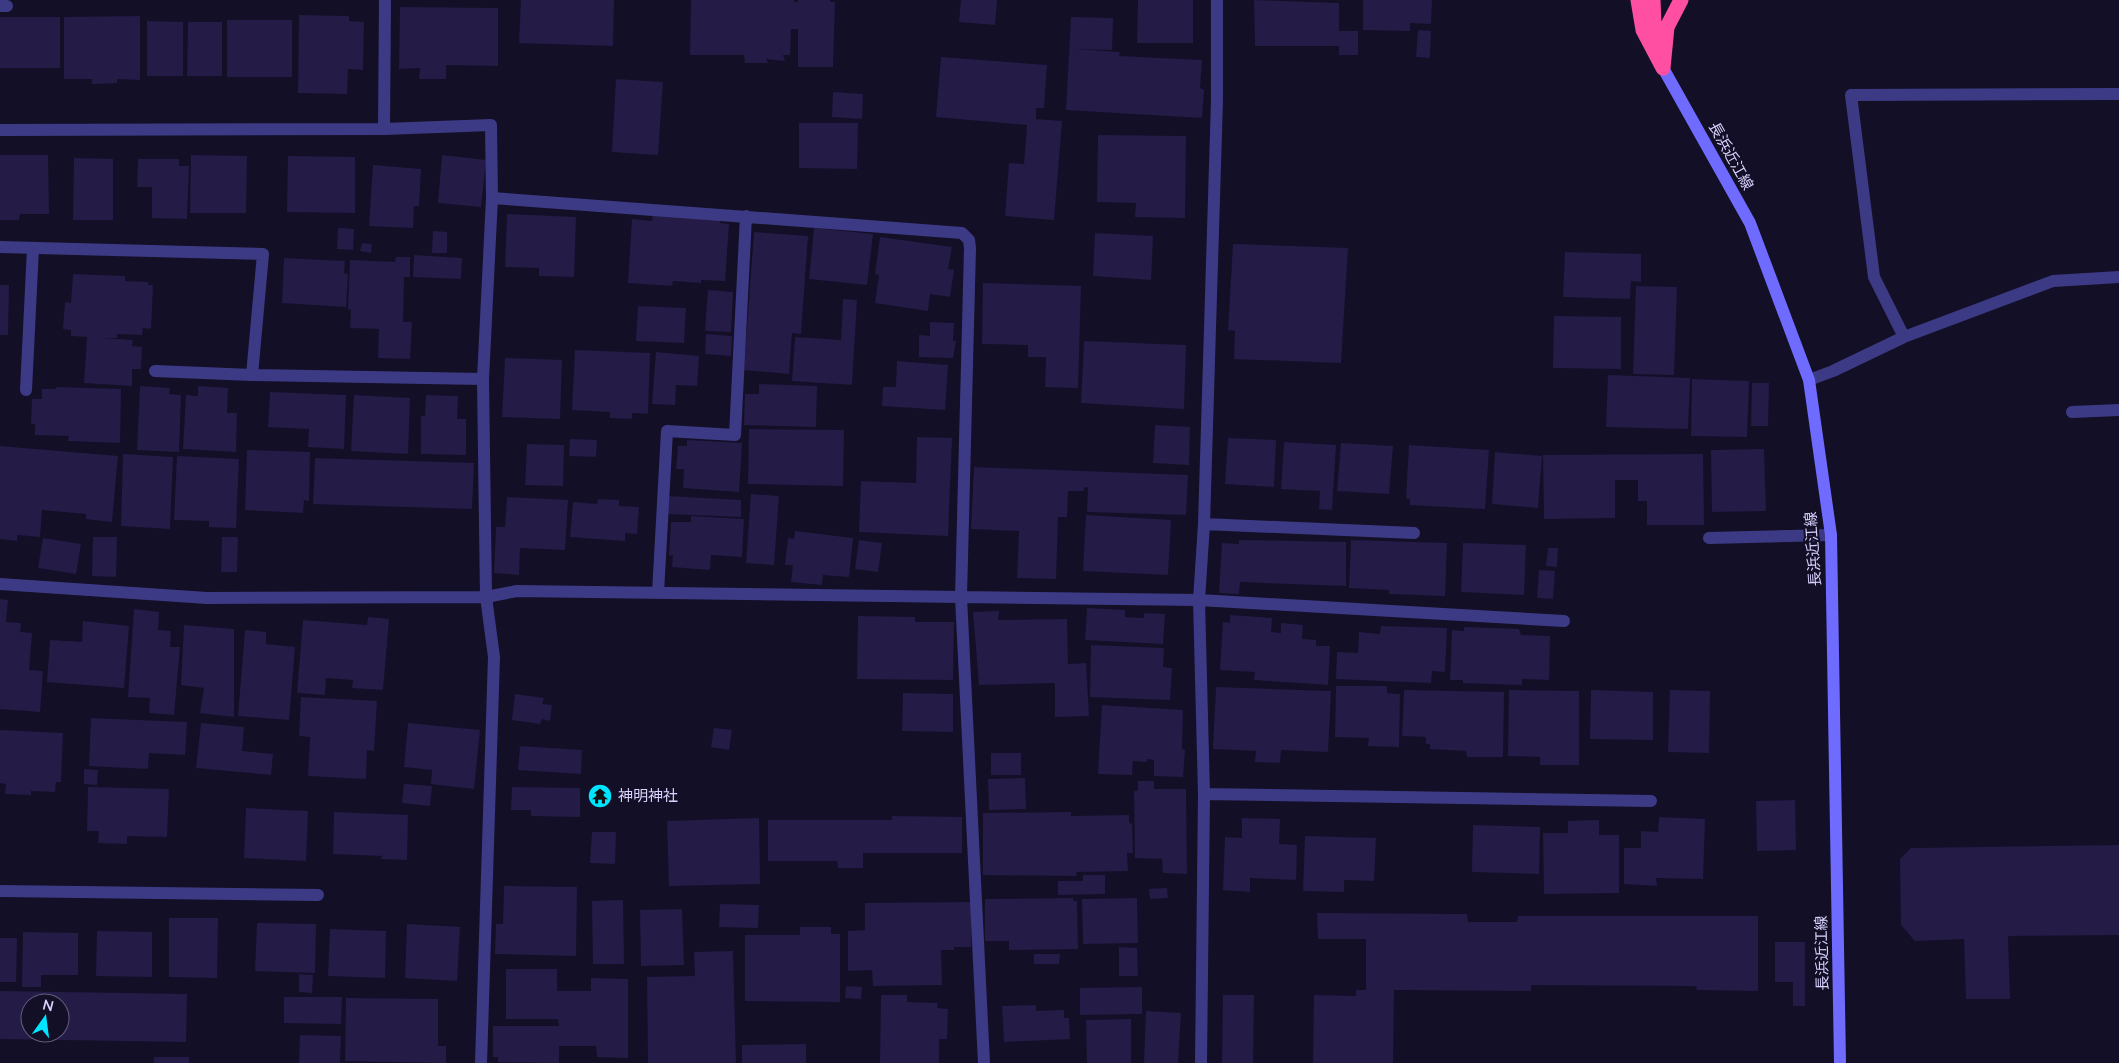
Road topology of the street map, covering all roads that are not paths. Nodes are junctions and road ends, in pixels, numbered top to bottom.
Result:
1 (384, 0) edge
2 (1217, 0) edge
3 (1638, 0) edge
4 (1653, 0) edge
5 (1681, 0) edge
6 (1663, 68) junction
7 (2119, 94) edge
8 (384, 129) junction
9 (0, 130) edge
10 (492, 198) junction
11 (746, 216) junction
12 (0, 247) edge
13 (34, 248) junction
14 (2119, 277) edge
15 (1904, 337) junction
16 (155, 371) dead end
17 (252, 375) junction
18 (483, 379) junction
19 (1810, 380) junction
20 (26, 390) dead end
21 (2119, 410) edge
22 (2072, 412) dead end
23 (1204, 524) junction
24 (1414, 533) dead end
25 (1831, 535) junction
26 (1709, 538) dead end
27 (0, 584) edge
28 (658, 592) junction
29 (486, 597) junction
30 (961, 597) junction
31 (1199, 600) junction
32 (1564, 621) dead end
33 (1204, 794) junction
34 (1651, 801) dead end
35 (0, 891) edge
36 (318, 895) dead end
37 (481, 1063) edge
38 (984, 1063) edge
39 (1201, 1063) edge
40 (1840, 1063) edge

1 - 8 street
2 - 23 street
3 - 6 highway
4 - 6 highway
5 - 6 highway
6 - 19 main road, 長浜近江線
7 - 15 street
8 - 9 street
8 - 10 street
10 - 11 street
10 - 18 street
11 - 28 street
11 - 30 street
12 - 13 street
13 - 17 street
13 - 20 street
14 - 15 street
15 - 19 street
16 - 17 street
17 - 18 street
18 - 29 street
19 - 25 main road, 長浜近江線
21 - 22 street
23 - 24 street
23 - 31 street
25 - 26 street
25 - 40 main road, 長浜近江線
27 - 29 street
28 - 29 street
28 - 30 street
29 - 37 street
30 - 31 street
30 - 38 street
31 - 32 street
31 - 33 street
33 - 34 street
33 - 39 street
35 - 36 street

